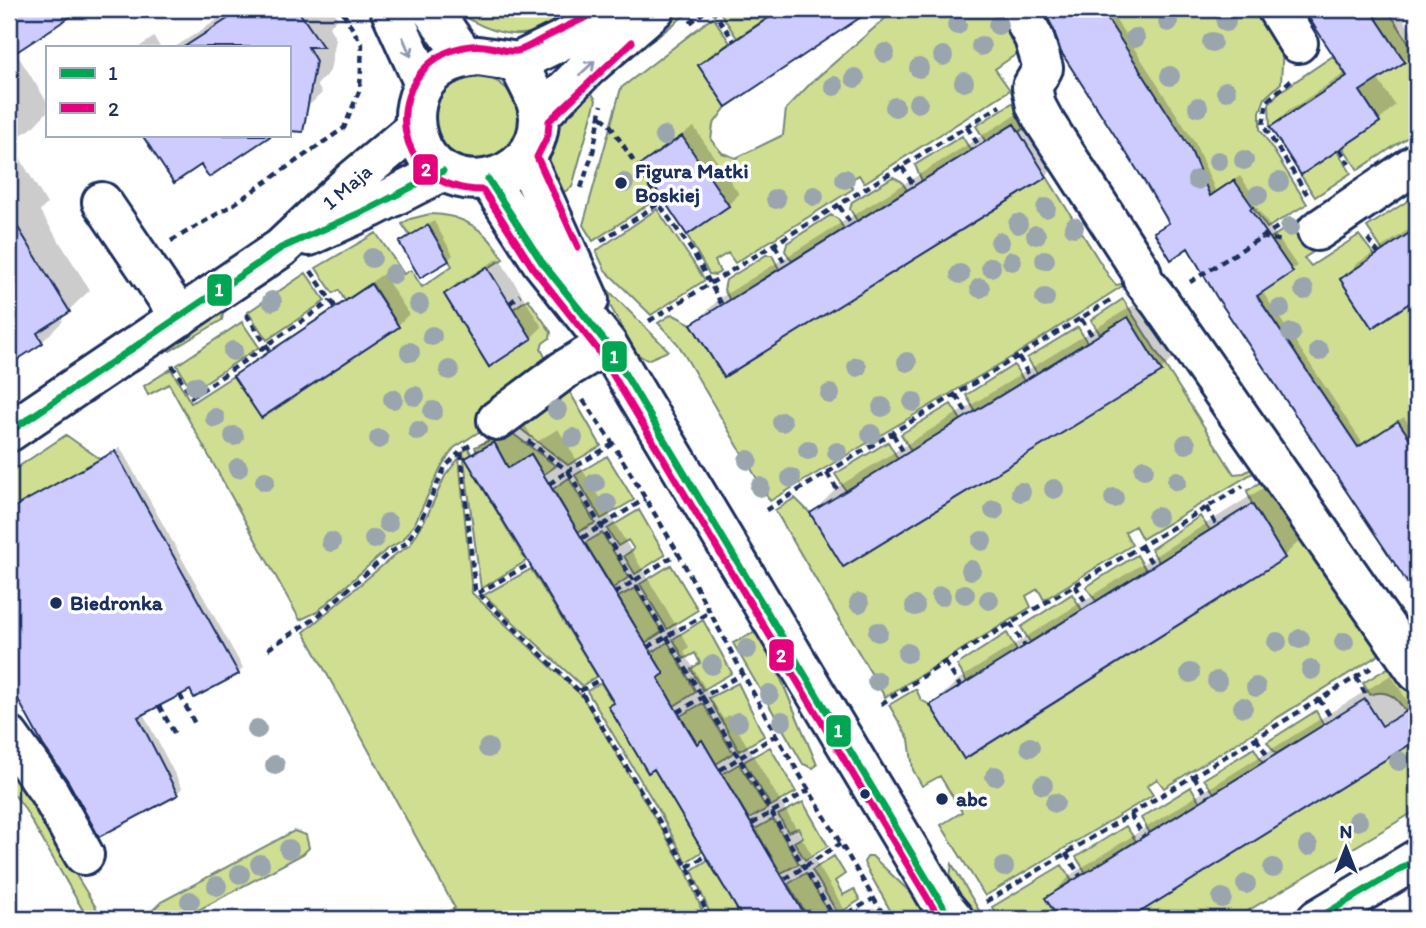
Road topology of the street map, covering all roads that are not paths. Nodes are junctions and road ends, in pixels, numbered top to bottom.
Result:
1 (390, 9) edge
2 (431, 9) edge
3 (626, 9) edge
4 (655, 9) edge
5 (1278, 9) edge
6 (1020, 12) dead end
7 (465, 57) junction
8 (1300, 59) road end
9 (518, 62) junction
10 (424, 84) junction
11 (539, 116) junction
12 (415, 128) junction
13 (525, 157) junction
14 (1417, 163) edge
15 (443, 171) junction
16 (488, 179) junction
17 (102, 202) dead end
18 (1315, 217) road end
19 (295, 258) junction
20 (180, 317) junction
21 (607, 344) junction
22 (499, 431) road end
23 (9, 432) edge
24 (1409, 661) edge
25 (9, 736) edge
26 (84, 855) dead end
27 (1417, 859) edge
28 (957, 912) edge
29 (1317, 919) edge

1 -> 10 street
2 - 7 street
3 - 9 street
11 -> 4 street
5 - 8 street
6 - 24 street
7 - 9 street
7 - 10 street
9 - 11 street
10 - 12 street
11 - 13 street
12 - 15 street
12 - 19 street, 1 Maja
13 - 16 street
13 - 21 street
14 - 18 street
15 - 16 street
15 - 19 street, 1 Maja
16 - 21 street
17 - 20 street
19 - 20 street, 1 Maja
20 - 23 street, 1 Maja
21 - 22 street
21 - 28 street
25 - 26 street
27 - 29 street

